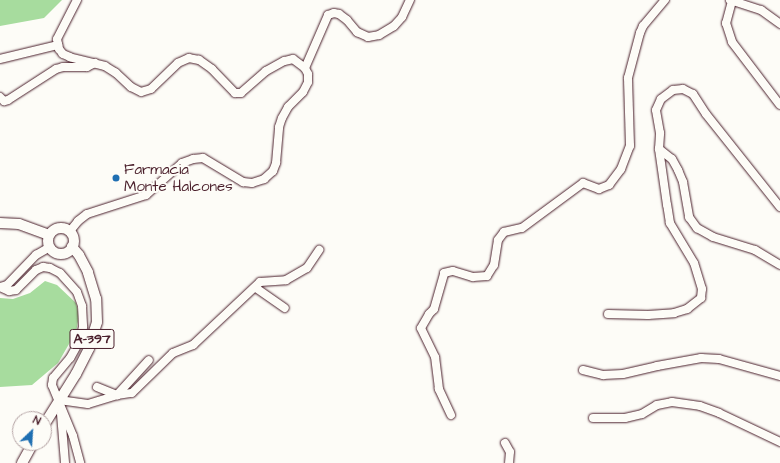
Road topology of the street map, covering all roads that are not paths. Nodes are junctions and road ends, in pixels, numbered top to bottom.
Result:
1 (77, 0) edge
2 (410, 0) edge
3 (665, 0) edge
4 (731, 0) edge
5 (780, 24) edge
6 (58, 45) junction
7 (0, 59) edge
8 (95, 63) junction
9 (305, 68) junction
10 (0, 97) edge
11 (780, 105) edge
12 (659, 149) junction
13 (780, 207) edge
14 (0, 223) edge
15 (70, 231) junction
16 (49, 234) junction
17 (50, 247) junction
18 (72, 247) junction
19 (319, 250) dead end
20 (780, 265) edge
21 (0, 287) edge
22 (256, 288) junction
23 (285, 308) dead end
24 (608, 314) dead end
25 (149, 360) dead end
26 (583, 370) dead end
27 (780, 376) edge
28 (97, 387) dead end
29 (117, 395) junction
30 (59, 400) junction
31 (52, 411) edge
32 (451, 415) dead end
33 (593, 418) dead end
34 (780, 442) edge
35 (505, 443) dead end
36 (29, 451) edge
37 (22, 463) edge
38 (65, 463) edge
39 (80, 463) edge
40 (509, 463) edge

1 - 6 street
2 - 9 street
3 - 32 street
4 - 5 street
4 - 11 street
6 - 7 street
6 - 8 street
8 - 9 street
8 - 10 street
9 - 15 street
12 - 13 street
12 - 20 street
12 - 24 street
14 - 16 main road
15 - 16 main road
15 - 18 main road
16 - 17 main road
17 - 18 main road
17 - 21 street
18 - 30 main road, A-397
19 - 22 street
21 - 30 street
22 - 23 street
22 - 29 street
25 - 29 street
26 - 27 street
28 - 29 street
29 - 30 street
30 - 31 main road, A-397
30 - 38 street
30 - 39 street
33 - 34 street
35 - 40 street
36 - 37 main road

